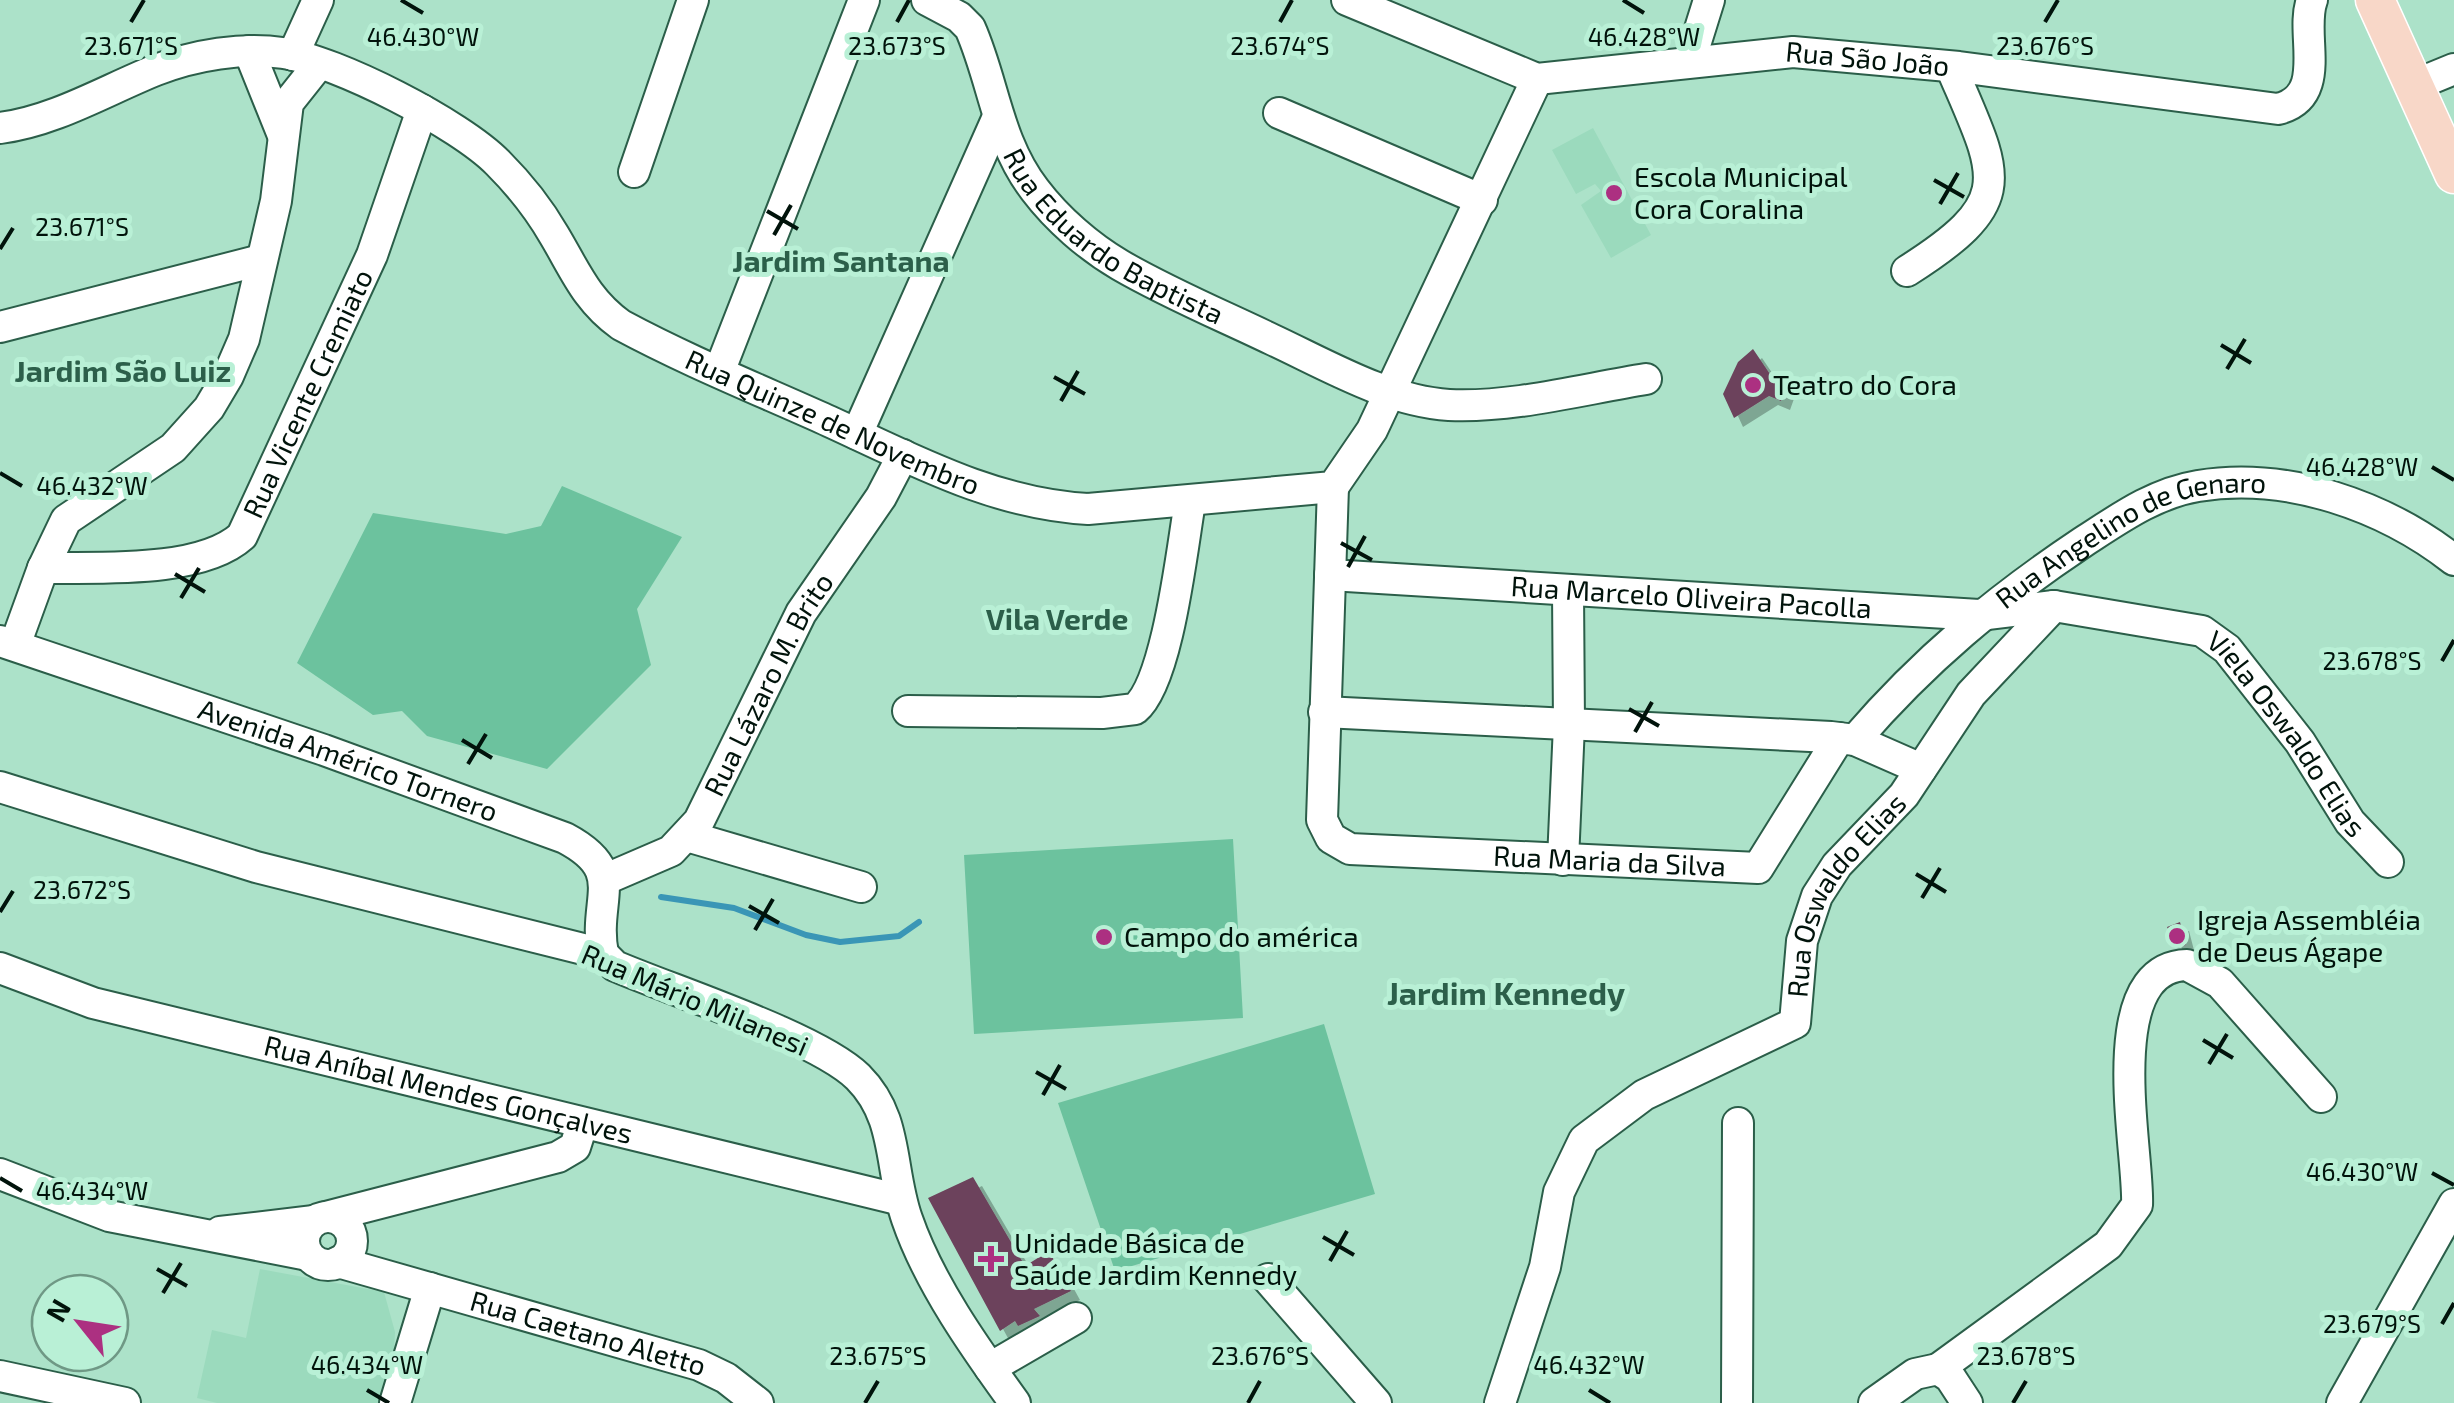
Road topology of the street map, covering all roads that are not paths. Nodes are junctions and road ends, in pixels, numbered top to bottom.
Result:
1 (318, 0) edge
2 (693, 0) edge
3 (864, 0) edge
4 (926, 0) edge
5 (1708, 0) edge
6 (2312, 0) edge
7 (2375, 0) edge
8 (1364, 3) edge
9 (249, 52) junction
10 (306, 60) junction
11 (1690, 61) junction
12 (1951, 67) junction
13 (2454, 68) edge
14 (1536, 79) junction
15 (2415, 85) junction
16 (422, 110) junction
17 (1279, 113) dead end
18 (997, 119) junction
19 (0, 128) edge
20 (282, 133) junction
21 (634, 172) dead end
22 (2454, 174) edge
23 (1482, 200) junction
24 (261, 260) junction
25 (1907, 271) dead end
26 (0, 327) edge
27 (718, 372) junction
28 (1646, 379) dead end
29 (1388, 392) junction
30 (857, 434) junction
31 (902, 455) junction
32 (1333, 487) junction
33 (1190, 502) junction
34 (2454, 560) edge
35 (43, 568) junction
36 (1330, 575) junction
37 (1568, 591) junction
38 (2054, 606) junction
39 (1978, 615) junction
40 (7, 643) edge
41 (908, 711) dead end
42 (1324, 712) junction
43 (1569, 726) junction
44 (1847, 739) junction
45 (1920, 769) junction
46 (0, 787) edge
47 (687, 836) junction
48 (1563, 860) junction
49 (2388, 862) dead end
50 (606, 879) junction
51 (860, 887) dead end
52 (0, 948) edge
53 (602, 954) junction
54 (9, 972) edge
55 (2320, 1097) dead end
56 (1738, 1123) dead end
57 (582, 1125) junction
58 (0, 1174) edge
59 (901, 1200) junction
60 (2454, 1204) edge
61 (331, 1239) junction
62 (1268, 1279) dead end
63 (419, 1284) junction
64 (1076, 1318) dead end
65 (990, 1368) junction
66 (1938, 1370) junction
67 (0, 1376) edge
68 (125, 1403) edge
69 (396, 1403) edge
70 (758, 1403) edge
71 (1015, 1403) edge
72 (1376, 1403) edge
73 (1500, 1403) edge
74 (1737, 1403) edge
75 (1874, 1403) edge
76 (1967, 1403) edge
77 (2342, 1403) edge

1 - 10 street
2 - 21 street
3 - 27 street
4 - 18 street, Rua Eduardo Baptista
5 - 11 street
6 - 12 street, Rua São João
7 - 15 main road
8 - 14 street, Rua São João
9 - 10 street, Rua Quinze de Novembro
9 - 19 street, Rua Quinze de Novembro
9 - 20 street
10 - 16 street, Rua Quinze de Novembro
10 - 20 street
11 - 12 street, Rua São João
11 - 14 street, Rua São João
12 - 25 street
13 - 15 street
14 - 23 street
15 - 22 main road
16 - 27 street, Rua Quinze de Novembro
16 - 35 street, Rua Vicente Cremiato
17 - 23 street
18 - 29 street, Rua Eduardo Baptista
18 - 30 street
20 - 24 street
23 - 29 street
24 - 26 street
24 - 35 street
27 - 30 street, Rua Quinze de Novembro
28 - 29 street, Rua Eduardo Baptista
29 - 32 street
30 - 31 street, Rua Quinze de Novembro
31 - 33 street, Rua Quinze de Novembro
31 - 47 street, Rua Lázaro M. Brito
32 - 33 street, Rua Quinze de Novembro
32 - 36 street
33 - 41 street
34 - 39 street, Rua Angelino de Genaro
35 - 40 street
36 - 37 street, Rua Marcelo Oliveira Pacolla
36 - 42 street
37 - 39 street, Rua Marcelo Oliveira Pacolla
37 - 43 street
38 - 39 street, Rua Marcelo Oliveira Pacolla
38 - 45 street, Rua Oswaldo Elias
38 - 49 street, Viela Oswaldo Elias
39 - 44 street, Rua Maria da Silva
40 - 50 street, Avenida Américo Tornero
42 - 43 street
42 - 48 street, Rua Maria da Silva
43 - 44 street
43 - 48 street
44 - 45 street
44 - 48 street, Rua Maria da Silva
45 - 73 street, Rua Oswaldo Elias
46 - 53 street, Rua Mário Milanesi
47 - 50 street, Rua Lázaro M. Brito
47 - 51 street
50 - 53 street
52 - 54 street
53 - 59 street, Rua Mário Milanesi
54 - 57 street, Rua Aníbal Mendes Gonçalves
55 - 66 street
56 - 74 street
57 - 59 street, Rua Aníbal Mendes Gonçalves
57 - 61 street
58 - 61 street, Rua Caetano Aletto
59 - 65 street, Rua Mário Milanesi
60 - 77 street
61 - 63 street, Rua Caetano Aletto
62 - 72 street
63 - 69 street
63 - 70 street, Rua Caetano Aletto
64 - 65 street
65 - 71 street, Rua Mário Milanesi
66 - 75 street
66 - 76 street
67 - 68 street

